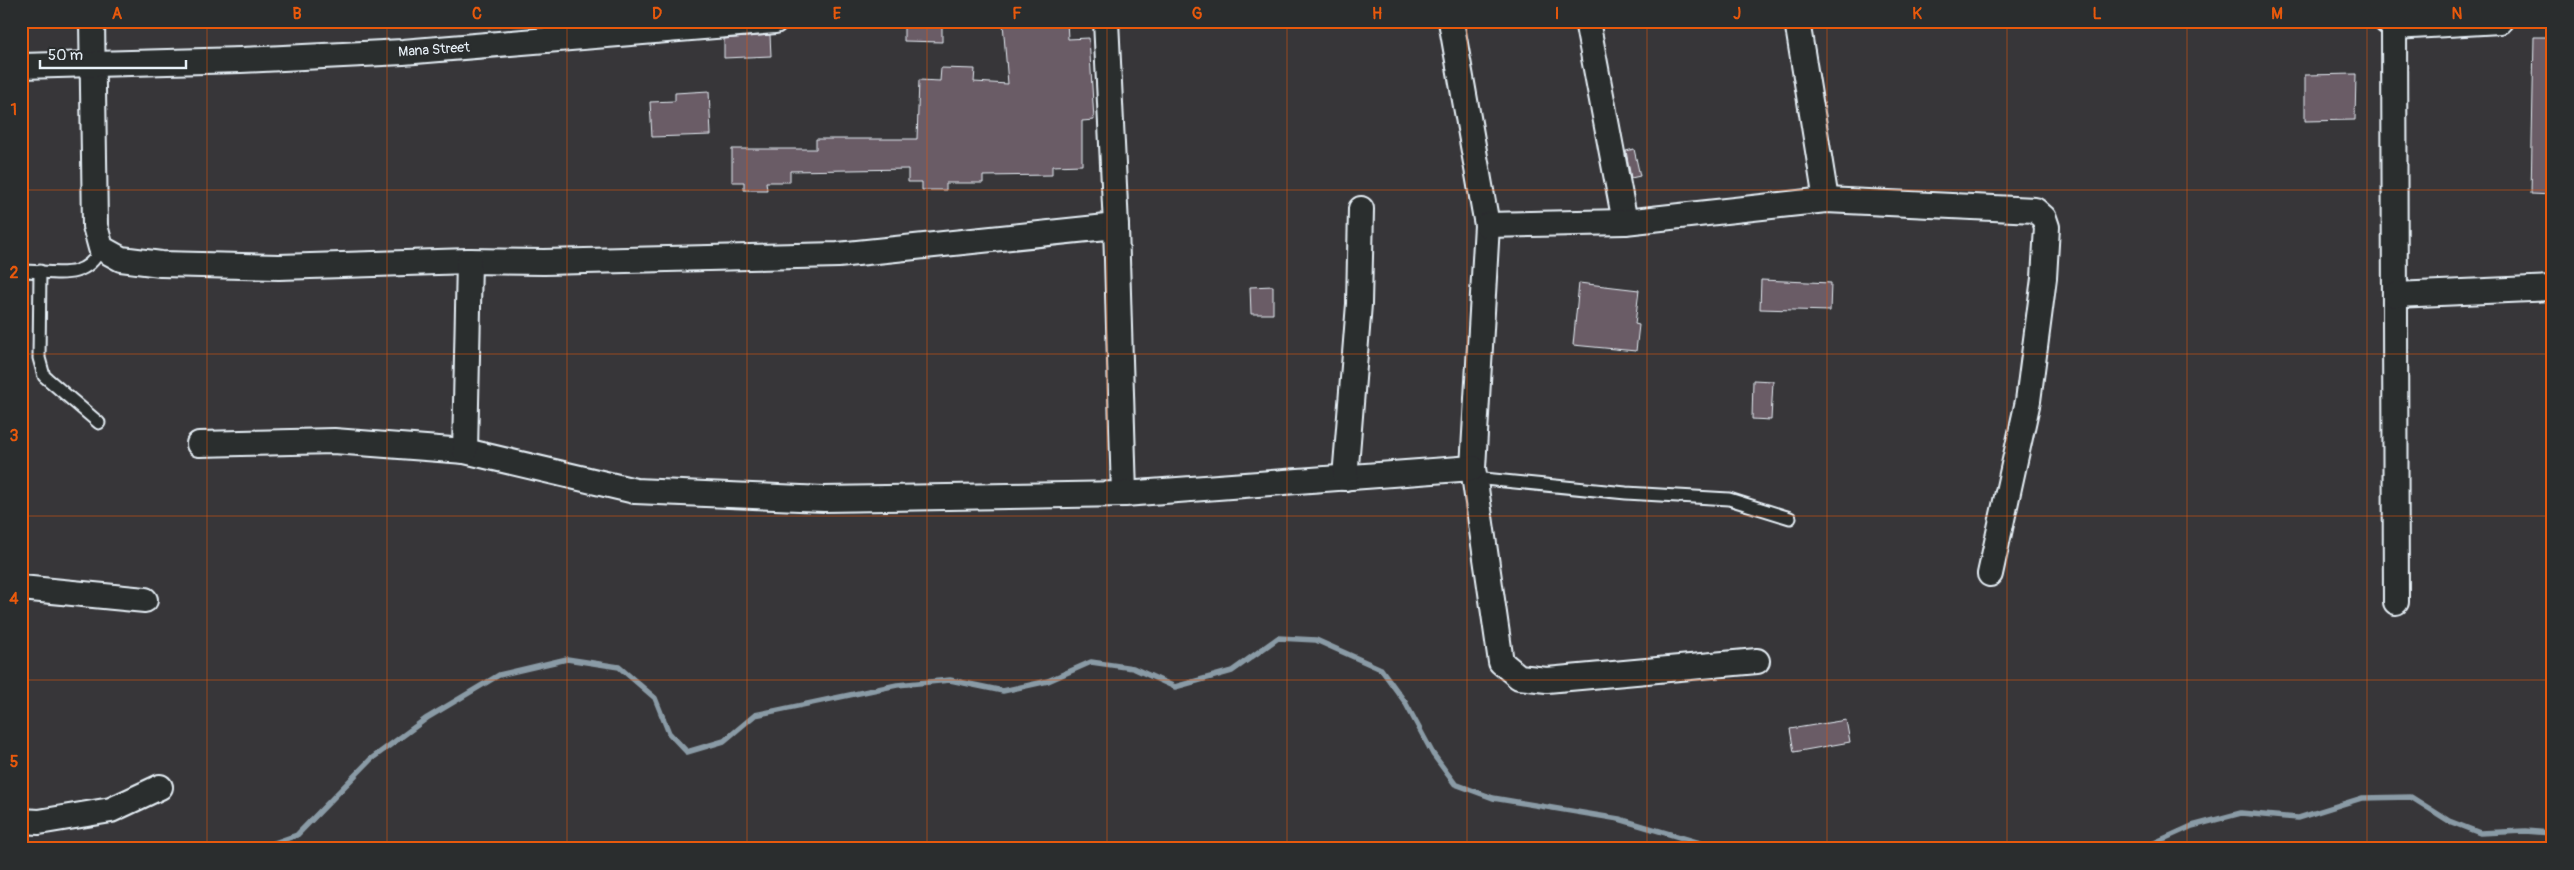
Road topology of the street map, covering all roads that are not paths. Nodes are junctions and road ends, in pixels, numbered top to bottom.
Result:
1 (92, 21) edge
2 (776, 21) edge
3 (1106, 21) edge
4 (1451, 21) edge
5 (1587, 21) edge
6 (1797, 21) edge
7 (2500, 21) edge
8 (2390, 24) edge
9 (661, 26) edge
10 (92, 65) junction
11 (21, 66) edge
12 (1826, 200) junction
13 (1361, 208) dead end
14 (1625, 222) junction
15 (1487, 225) junction
16 (1116, 226) junction
17 (102, 248) junction
18 (469, 261) junction
19 (21, 271) edge
20 (40, 271) junction
21 (2553, 288) edge
22 (2394, 295) junction
23 (99, 423) dead end
24 (199, 444) dead end
25 (465, 450) junction
26 (1473, 473) junction
27 (1345, 478) junction
28 (1124, 494) junction
29 (1790, 518) dead end
30 (1990, 574) dead end
31 (21, 588) edge
32 (145, 600) dead end
33 (2396, 602) dead end
34 (1757, 661) dead end
35 (160, 787) dead end
36 (21, 821) edge

1 - 10 street
2 - 9 street, Mana Street
3 - 16 street
4 - 15 street
5 - 14 street
6 - 12 street
7 - 8 street
8 - 22 street
9 - 10 street, Mana Street
10 - 11 street, Mana Street
10 - 17 street
12 - 14 street
12 - 30 street
13 - 27 street
14 - 15 street
15 - 26 street
16 - 18 street
16 - 28 street
17 - 18 street
17 - 20 lane
18 - 25 street
19 - 20 lane
20 - 23 lane
21 - 22 street
22 - 33 street
24 - 25 street
25 - 28 street
26 - 27 street
26 - 29 lane
26 - 34 street
27 - 28 street
31 - 32 street
35 - 36 street

